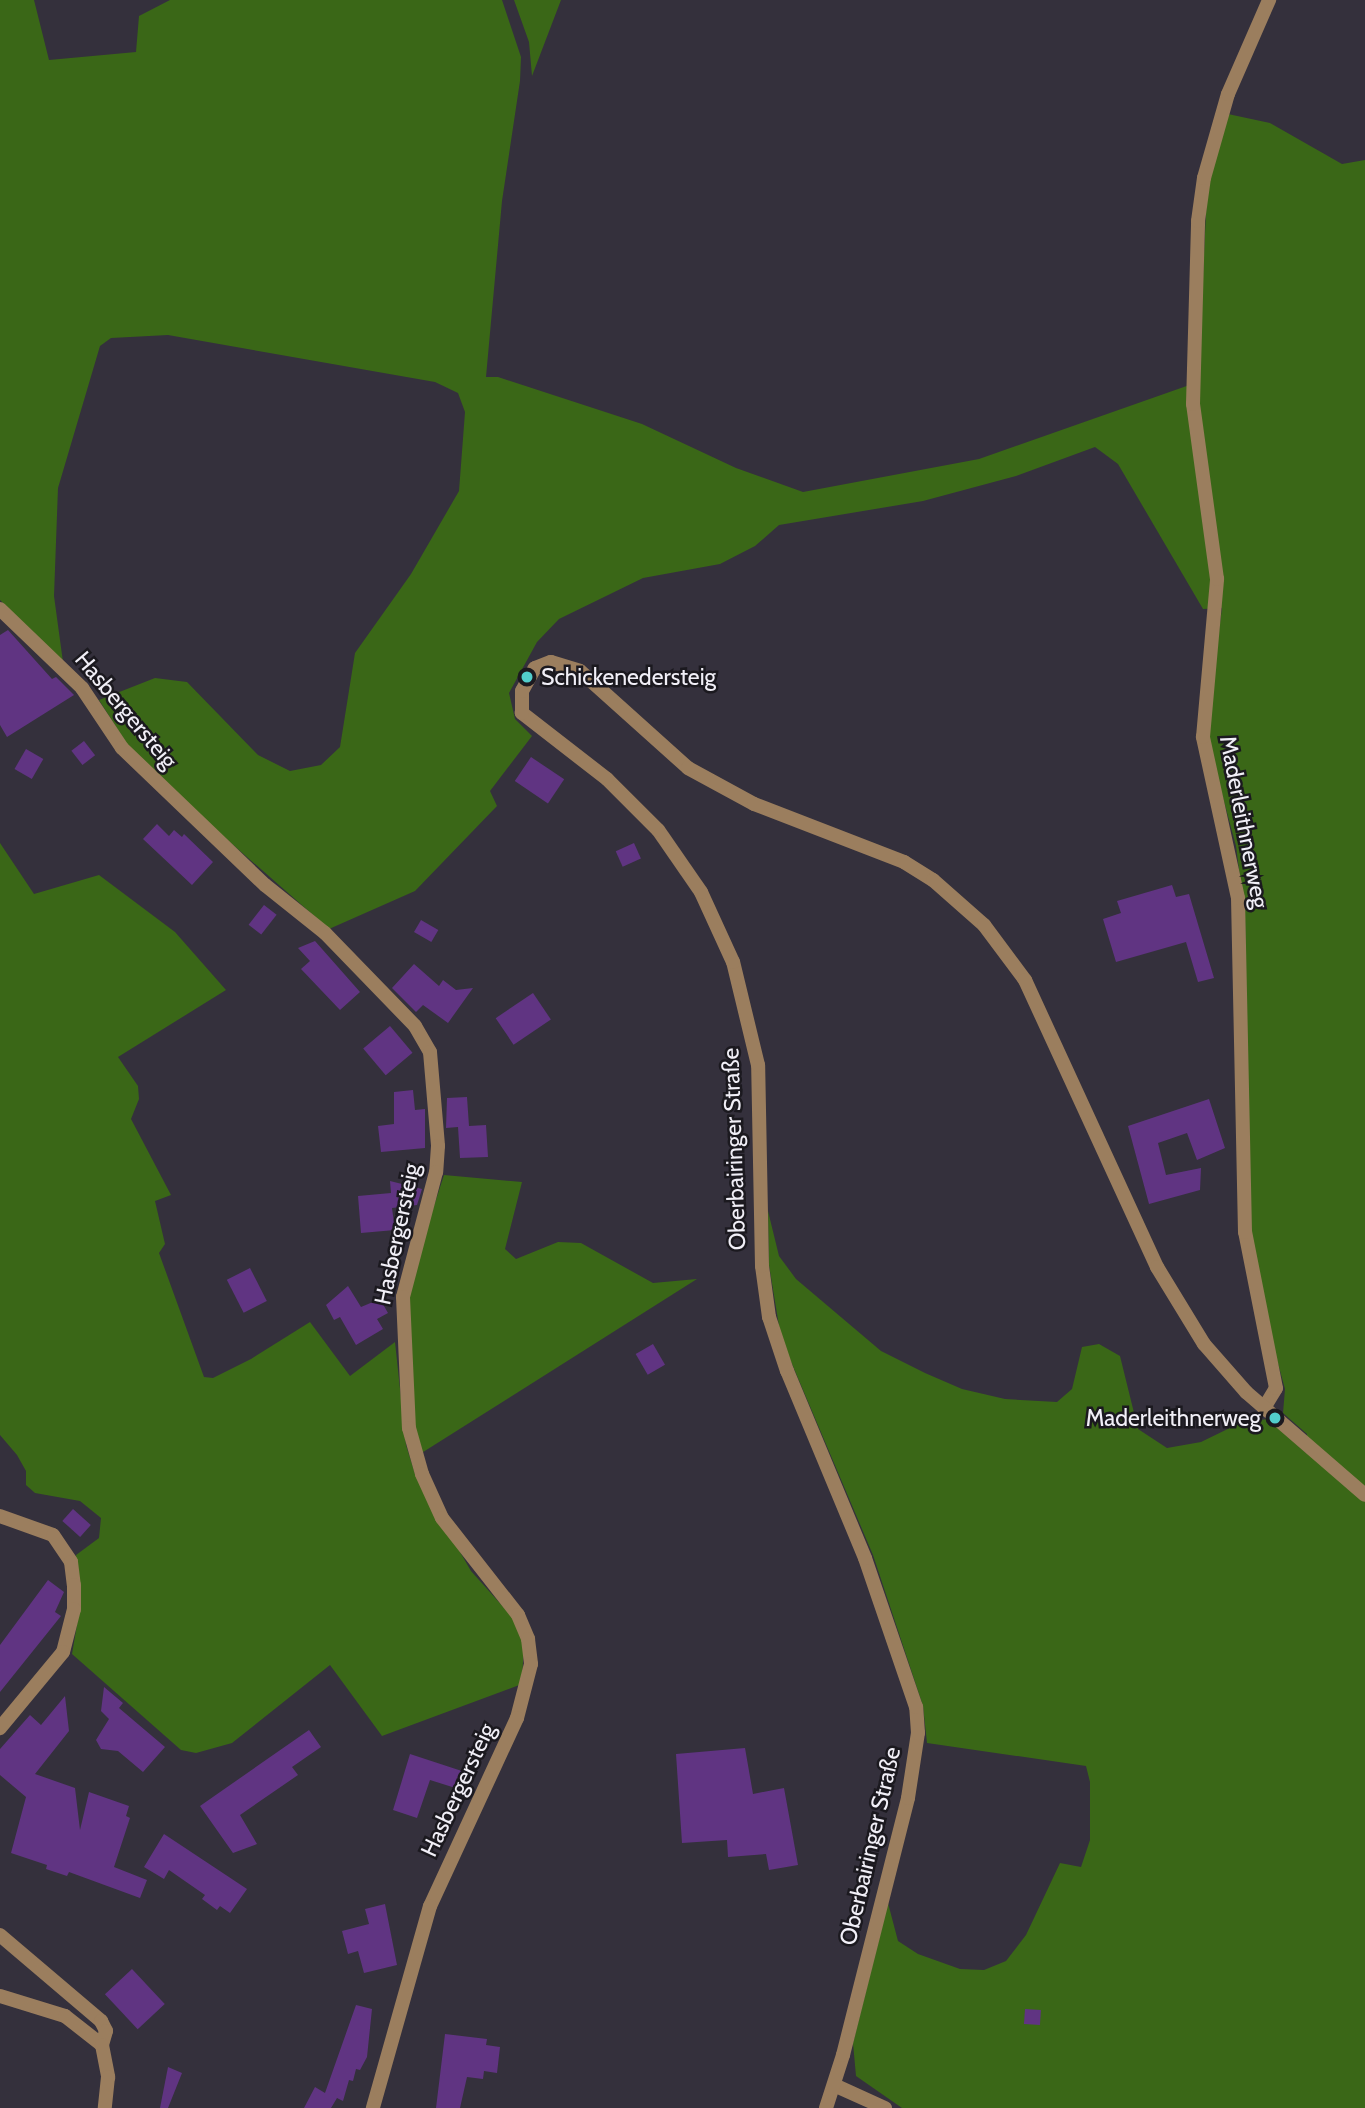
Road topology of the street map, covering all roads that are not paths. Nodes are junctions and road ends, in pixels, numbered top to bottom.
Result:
1 (1269, 0) edge
2 (0, 609) edge
3 (1264, 1408) junction
4 (1365, 1495) edge
5 (0, 1516) edge
6 (0, 1728) edge
7 (0, 1935) edge
8 (0, 1996) edge
9 (102, 2045) junction
10 (834, 2085) junction
11 (105, 2108) edge
12 (373, 2108) edge
13 (826, 2108) edge
14 (885, 2108) edge

1 - 3 street, Maderleithnerweg
2 - 12 street, Hasbergersteig
3 - 4 street, Oberbairinger Straße
3 - 10 street, Oberbairinger Straße
5 - 6 street
7 - 9 street
8 - 9 street
9 - 11 street
10 - 13 street, Oberbairinger Straße
10 - 14 street

